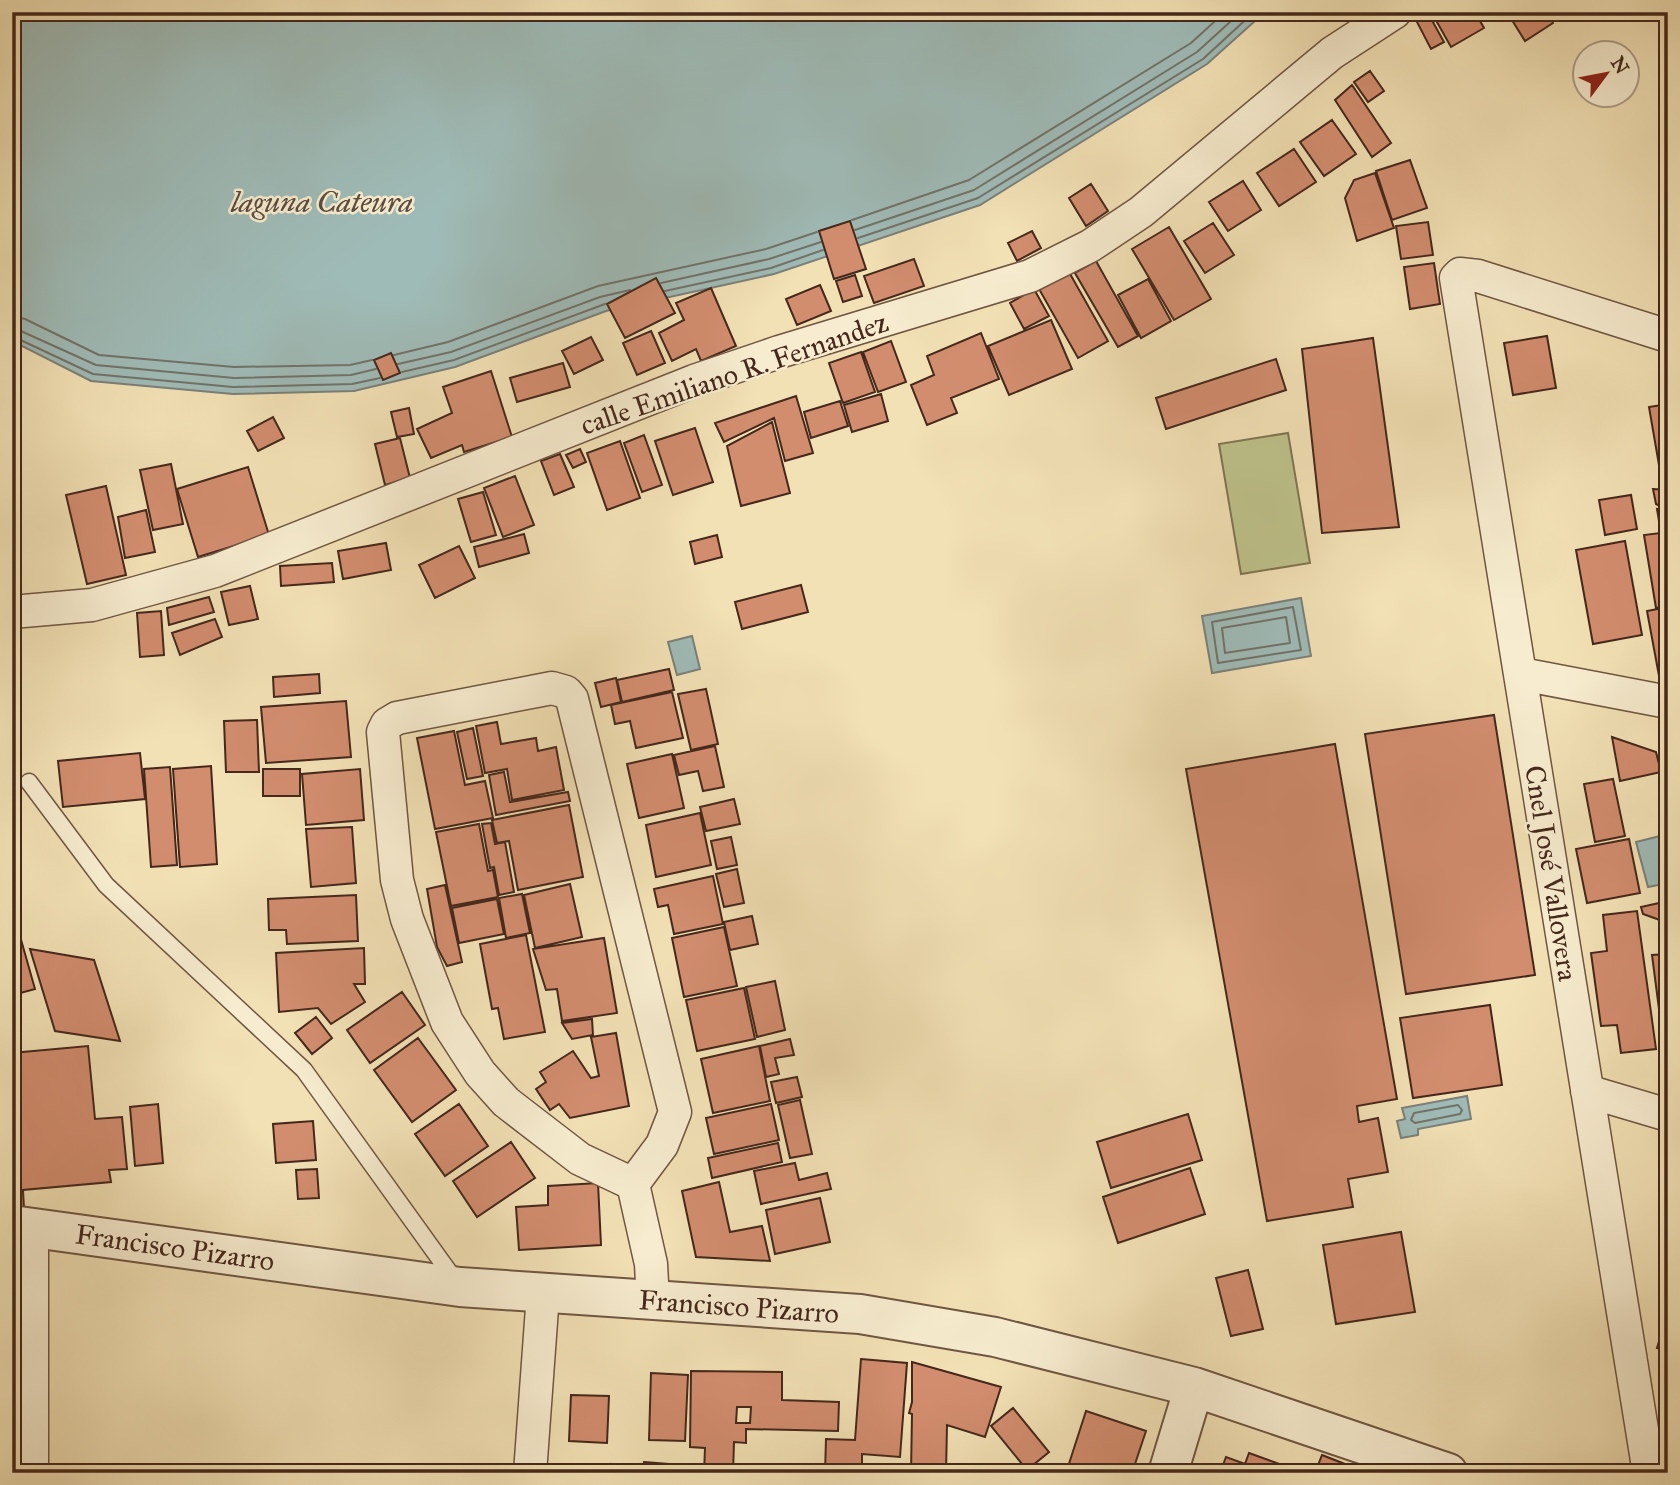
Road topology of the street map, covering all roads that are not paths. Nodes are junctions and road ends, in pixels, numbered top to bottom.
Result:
1 (1395, 12) edge
2 (1668, 336) edge
3 (12, 612) edge
4 (1521, 674) junction
5 (1668, 702) edge
6 (29, 782) dead end
7 (1587, 1091) junction
8 (1668, 1115) edge
9 (633, 1184) junction
10 (22, 1226) edge
11 (460, 1287) junction
12 (543, 1294) junction
13 (653, 1301) junction
14 (1194, 1387) junction
15 (32, 1473) edge
16 (530, 1473) edge
17 (1168, 1473) edge
18 (1448, 1473) edge
19 (1649, 1473) edge

1 - 3 street, calle Emiliano R. Fernandez
2 - 4 street, Cnel José Vallovera
4 - 5 street
4 - 7 street, Cnel José Vallovera
6 - 11 lane
7 - 8 street
7 - 19 street, Cnel José Vallovera
9 - 9 street
9 - 13 street
10 - 11 street, Francisco Pizarro
10 - 15 street
11 - 12 street, Francisco Pizarro
12 - 13 street, Francisco Pizarro
12 - 16 street
13 - 14 street, Francisco Pizarro
14 - 17 street
14 - 18 street, Francisco Pizarro

